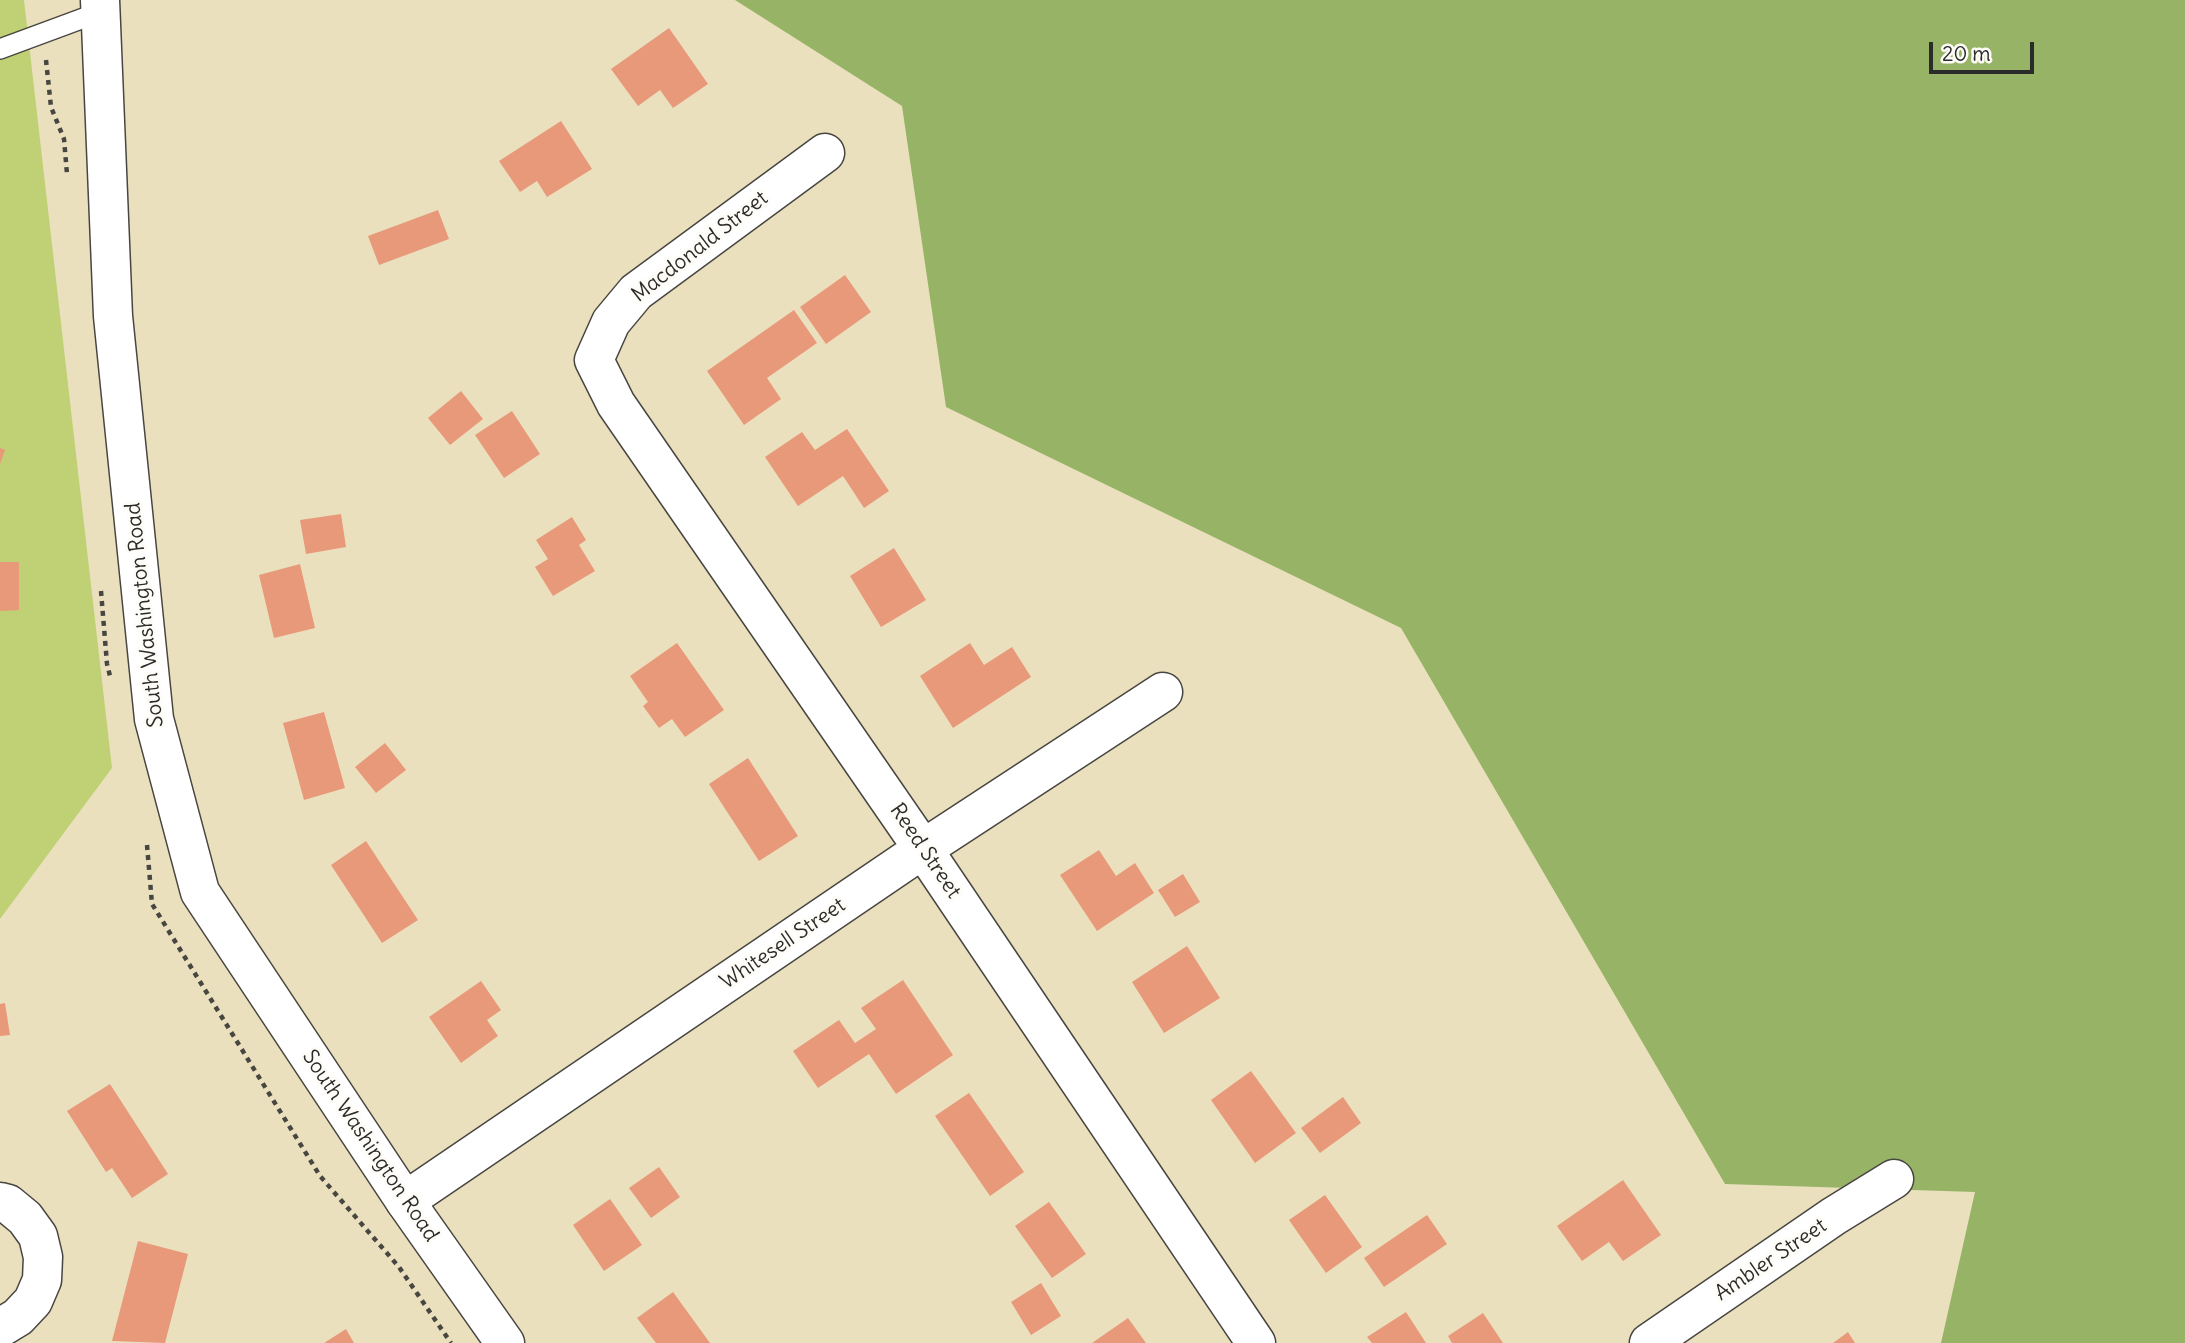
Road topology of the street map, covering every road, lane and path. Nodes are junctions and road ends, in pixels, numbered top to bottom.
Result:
1 (100, 6) edge
2 (0, 49) edge
3 (825, 152) dead end
4 (594, 360) joint
5 (1163, 692) dead end
6 (923, 849) junction
7 (1894, 1179) dead end
8 (405, 1201) junction
9 (0, 1202) edge
10 (0, 1328) edge
11 (505, 1343) edge
12 (1256, 1343) edge
13 (1649, 1343) edge

1 - 2 lane
1 - 8 street, South Washington Road
3 - 4 street, Macdonald Street
4 - 6 street, Reed Street
5 - 6 street, Whitesell Street
6 - 8 street, Whitesell Street
6 - 12 street, Reed Street
7 - 13 street, Ambler Street
8 - 11 street, South Washington Road
9 - 10 street

